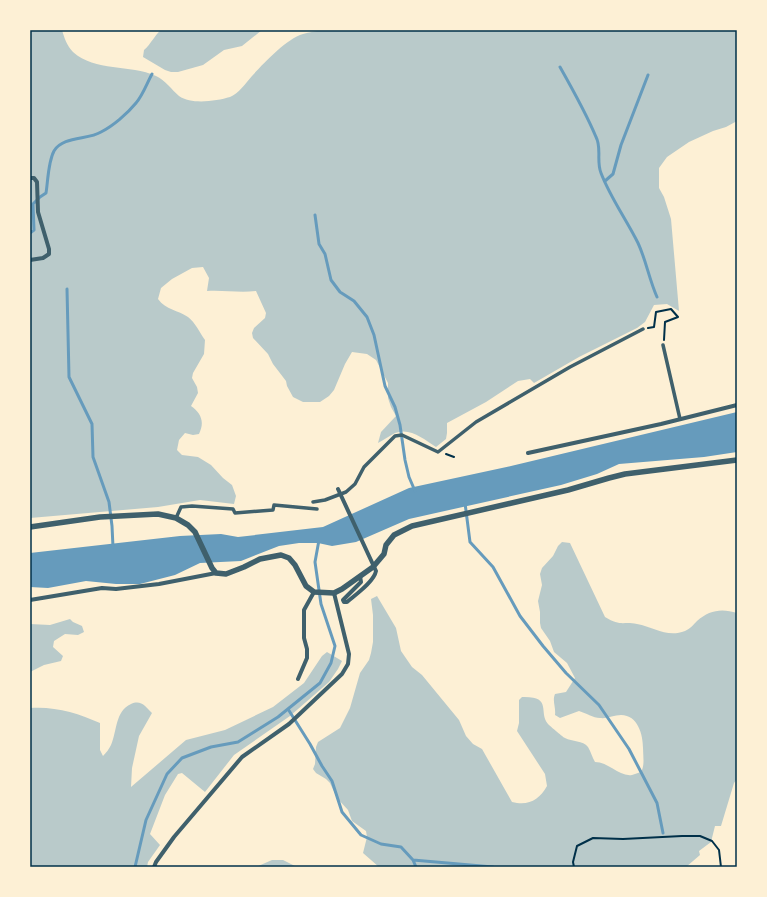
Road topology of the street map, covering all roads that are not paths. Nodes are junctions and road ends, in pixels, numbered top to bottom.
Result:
1 (30, 178) edge
2 (30, 260) edge
3 (643, 330) road end
4 (663, 345) road end
5 (737, 405) edge
6 (680, 419) junction
7 (528, 453) dead end
8 (737, 460) edge
9 (338, 489) dead end
10 (340, 495) junction
11 (313, 502) dead end
12 (317, 509) dead end
13 (176, 518) junction
14 (30, 527) edge
15 (216, 573) junction
16 (360, 576) junction
17 (314, 592) junction
18 (332, 593) junction
19 (30, 600) edge
20 (298, 679) dead end
21 (154, 867) edge

1 - 2 street
3 - 10 street
4 - 6 street
5 - 6 street
6 - 7 street
8 - 16 street
9 - 10 street
10 - 11 street
10 - 16 street
12 - 13 street
13 - 14 street
13 - 15 street
15 - 17 street
15 - 19 street
16 - 18 street
17 - 18 street
17 - 20 street
18 - 21 street

